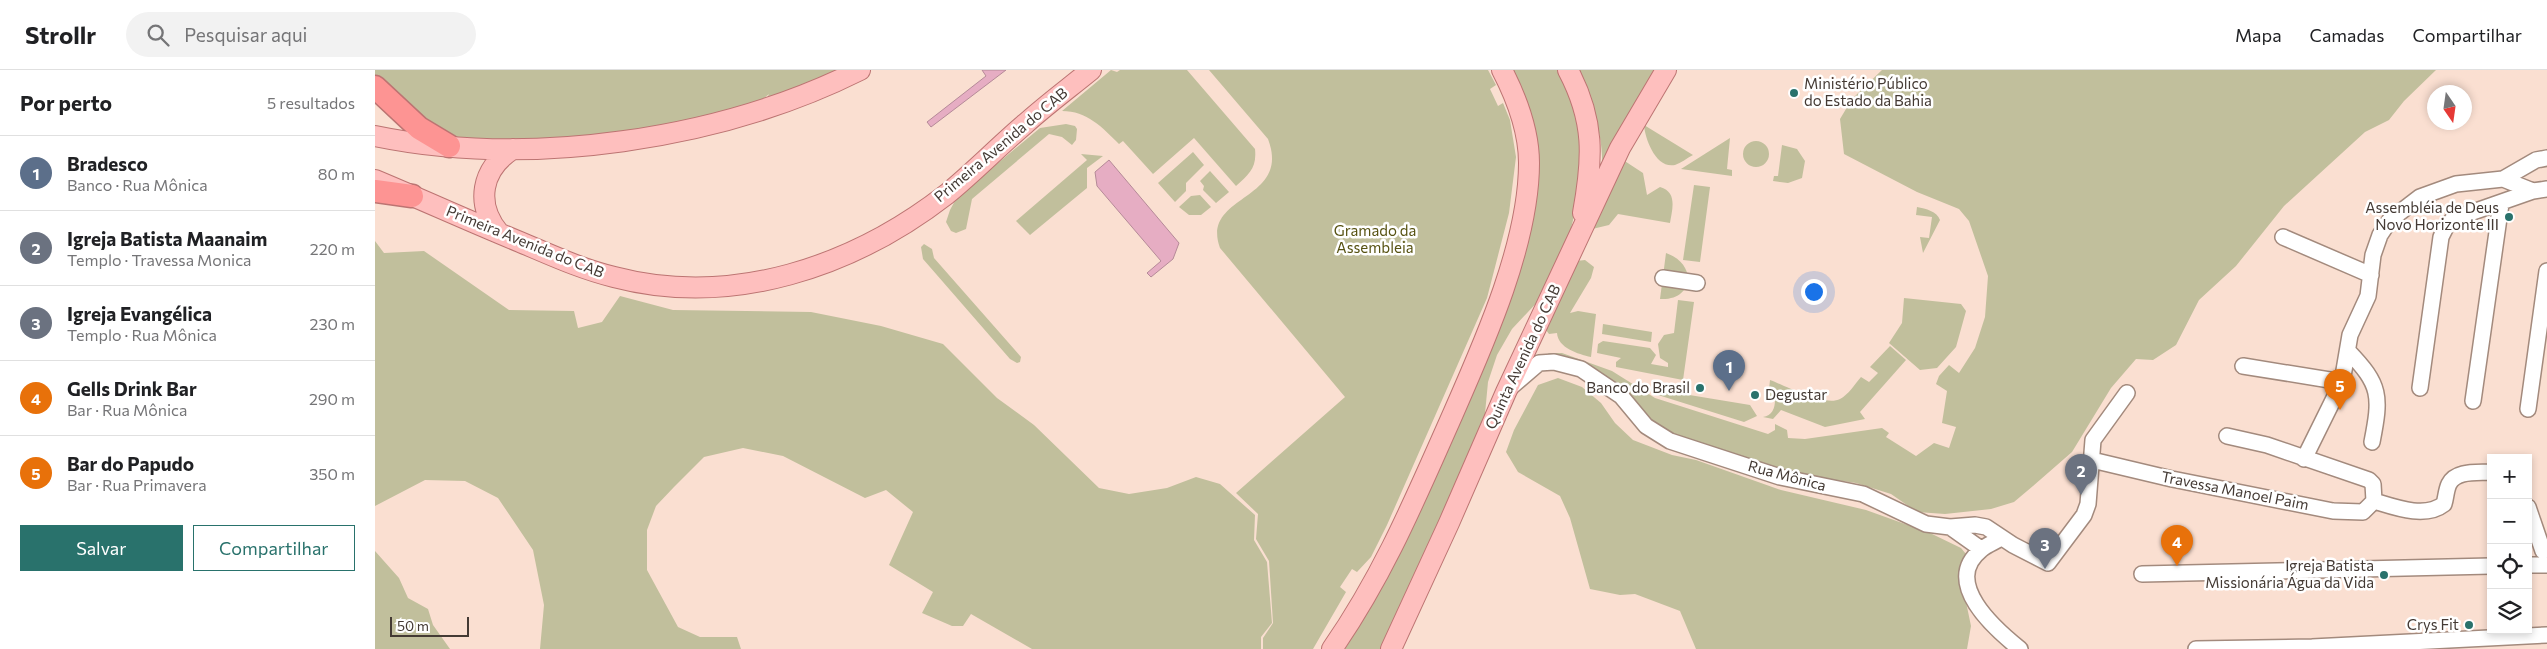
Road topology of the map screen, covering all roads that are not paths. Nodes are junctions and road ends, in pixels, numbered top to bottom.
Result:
1 (860, 70) edge
2 (1502, 70) edge
3 (1568, 70) edge
4 (1666, 70) edge
5 (1086, 73) edge
6 (375, 87) edge
7 (375, 136) edge
8 (449, 146) junction
9 (513, 149) junction
10 (2547, 158) edge
11 (2503, 178) junction
12 (375, 180) edge
13 (2540, 190) edge
14 (375, 191) edge
15 (412, 196) junction
16 (2501, 204) junction
17 (499, 233) junction
18 (2283, 237) dead end
19 (1574, 249) junction
20 (2547, 271) edge
21 (2371, 275) junction
22 (1663, 278) dead end
23 (1697, 283) dead end
24 (2543, 336) edge
25 (2347, 351) junction
26 (2243, 366) dead end
27 (2342, 382) junction
28 (2420, 388) dead end
29 (1506, 392) junction
30 (2127, 394) dead end
31 (2473, 400) dead end
32 (2528, 409) dead end
33 (2227, 436) dead end
34 (2373, 442) dead end
35 (2304, 459) junction
36 (2092, 460) junction
37 (2487, 472) edge
38 (2374, 501) junction
39 (2532, 519) edge
40 (1950, 527) junction
41 (2547, 535) edge
42 (2001, 538) junction
43 (1981, 549) junction
44 (2546, 559) edge
45 (2532, 564) edge
46 (2487, 566) edge
47 (2142, 574) dead end
48 (2547, 635) edge
49 (2312, 648) edge
50 (1332, 649) edge
51 (1391, 649) edge
52 (2020, 649) edge
53 (2196, 649) edge

1 - 9 main road
2 - 50 main road
3 - 19 main road
4 - 19 main road, Quinta Avenida do CAB
5 - 17 main road, Primeira Avenida do CAB
6 - 8 highway
7 - 8 main road
8 - 9 main road
9 - 17 main road
10 - 11 street
11 - 13 street
11 - 21 street
12 - 15 main road, Primeira Avenida do CAB
13 - 16 street
14 - 15 highway
15 - 17 main road, Primeira Avenida do CAB
16 - 28 street
16 - 31 street
18 - 21 street
19 - 29 main road, Quinta Avenida do CAB
20 - 24 street
21 - 25 street
22 - 23 street
24 - 32 street
25 - 27 street
25 - 34 street
26 - 27 street
27 - 35 street
29 - 40 street, Rua Mônica
29 - 51 main road, Quinta Avenida do CAB
30 - 36 street
33 - 35 street
35 - 38 street
36 - 38 street, Travessa Manoel Paim
36 - 42 street, Rua Mônica
37 - 38 street
39 - 44 street
40 - 42 street, Rua Mônica
40 - 43 street
41 - 44 street
42 - 43 street
43 - 52 street
44 - 45 street
46 - 47 street
48 - 49 street
49 - 53 street

